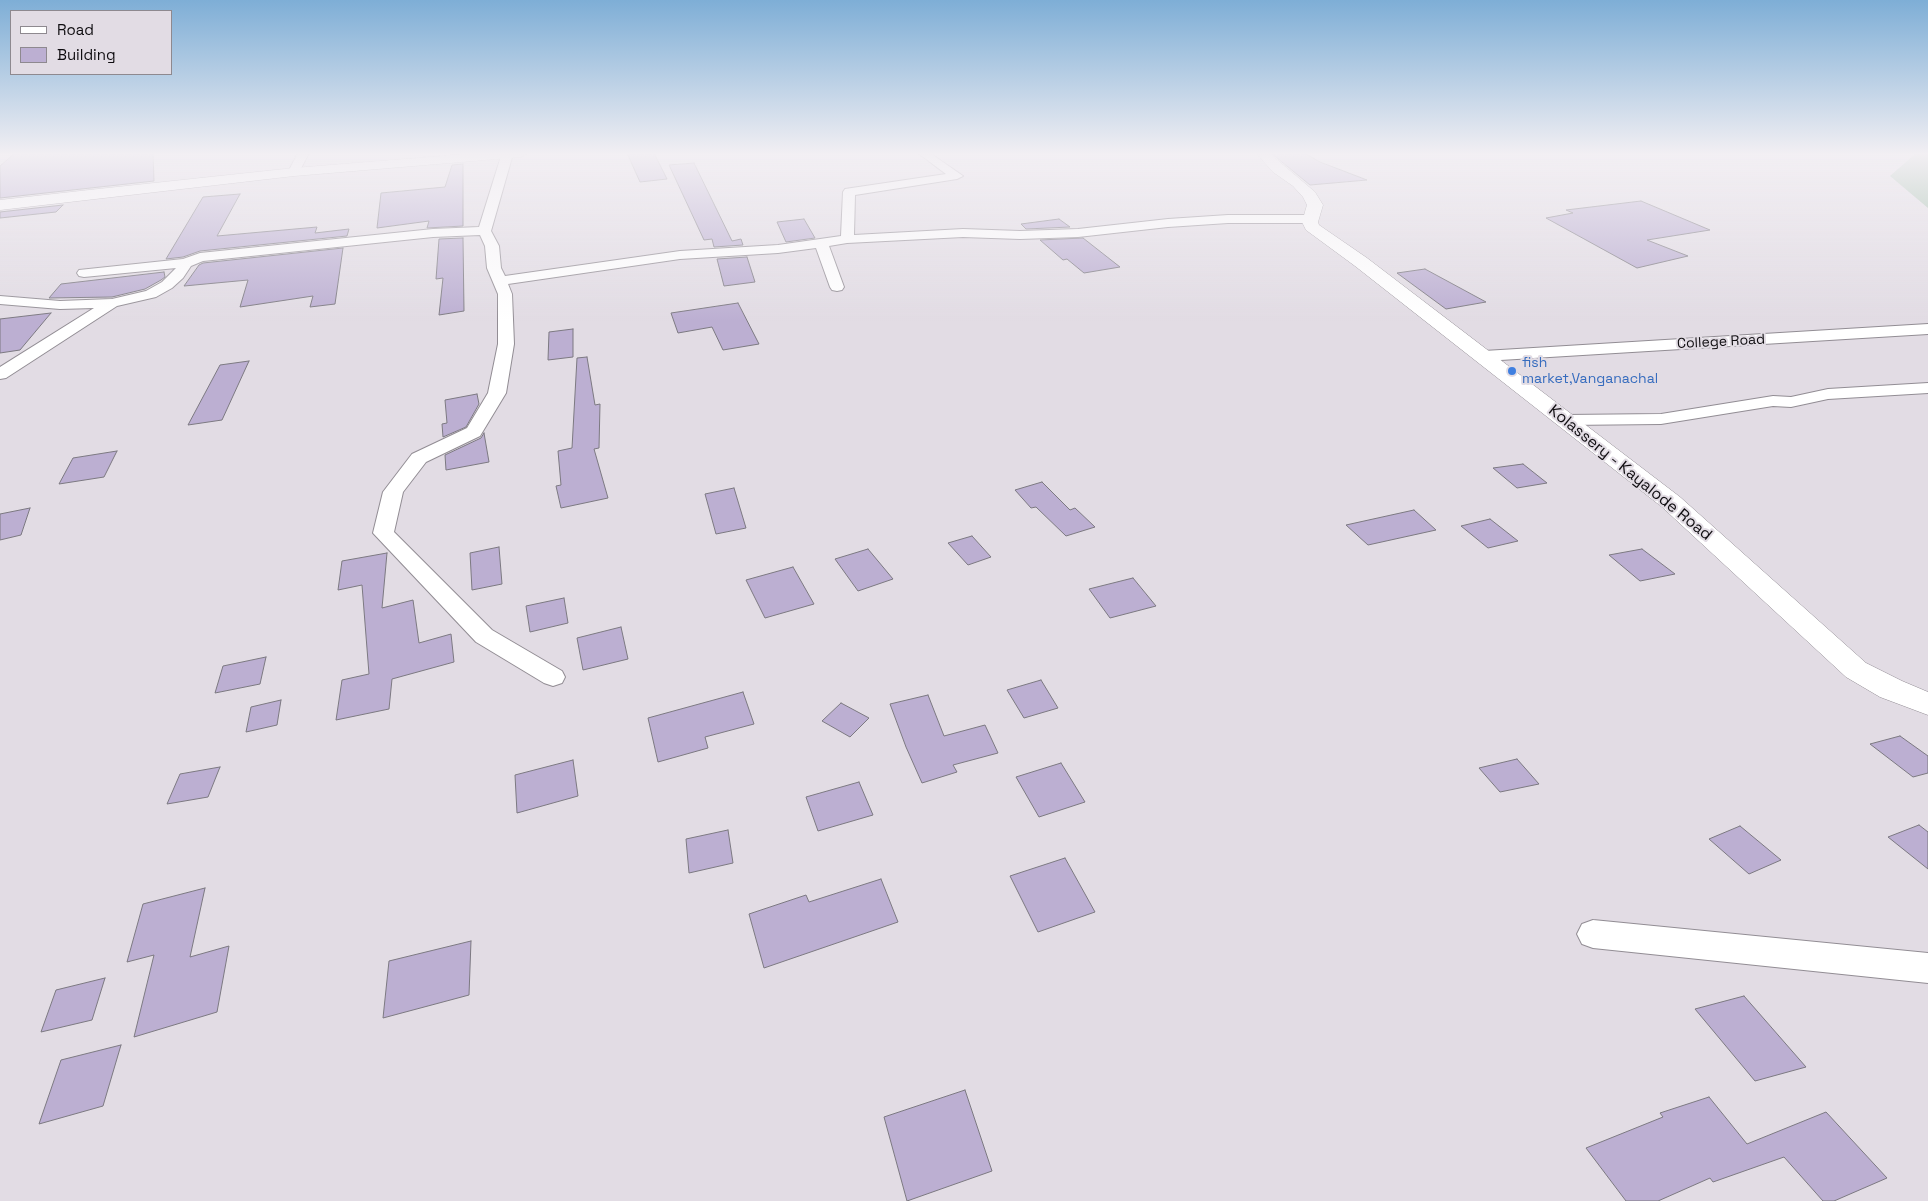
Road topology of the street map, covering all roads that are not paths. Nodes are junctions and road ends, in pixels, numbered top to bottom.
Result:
1 (493, 209) edge
2 (848, 209) edge
3 (1313, 209) edge
4 (1311, 218) junction
5 (484, 231) junction
6 (847, 238) junction
7 (821, 243) junction
8 (186, 263) junction
9 (84, 274) dead end
10 (500, 281) junction
11 (837, 287) dead end
12 (0, 300) edge
13 (112, 303) junction
14 (1928, 330) edge
15 (1484, 356) junction
16 (0, 374) edge
17 (1928, 388) edge
18 (1566, 420) junction
19 (553, 677) dead end
20 (1928, 704) edge
21 (1593, 934) dead end
22 (1928, 968) edge

1 - 5 street
2 - 6 street
3 - 4 main road
4 - 6 street
4 - 15 main road, Kolassery - Kayalode Road
5 - 8 street
5 - 10 street
6 - 7 street
7 - 10 street
7 - 11 street
8 - 9 street
8 - 13 street
10 - 19 street
12 - 13 street
13 - 16 street
14 - 15 street, College Road
15 - 18 main road, Kolassery - Kayalode Road
17 - 18 street
18 - 20 main road, Kolassery - Kayalode Road
21 - 22 street

